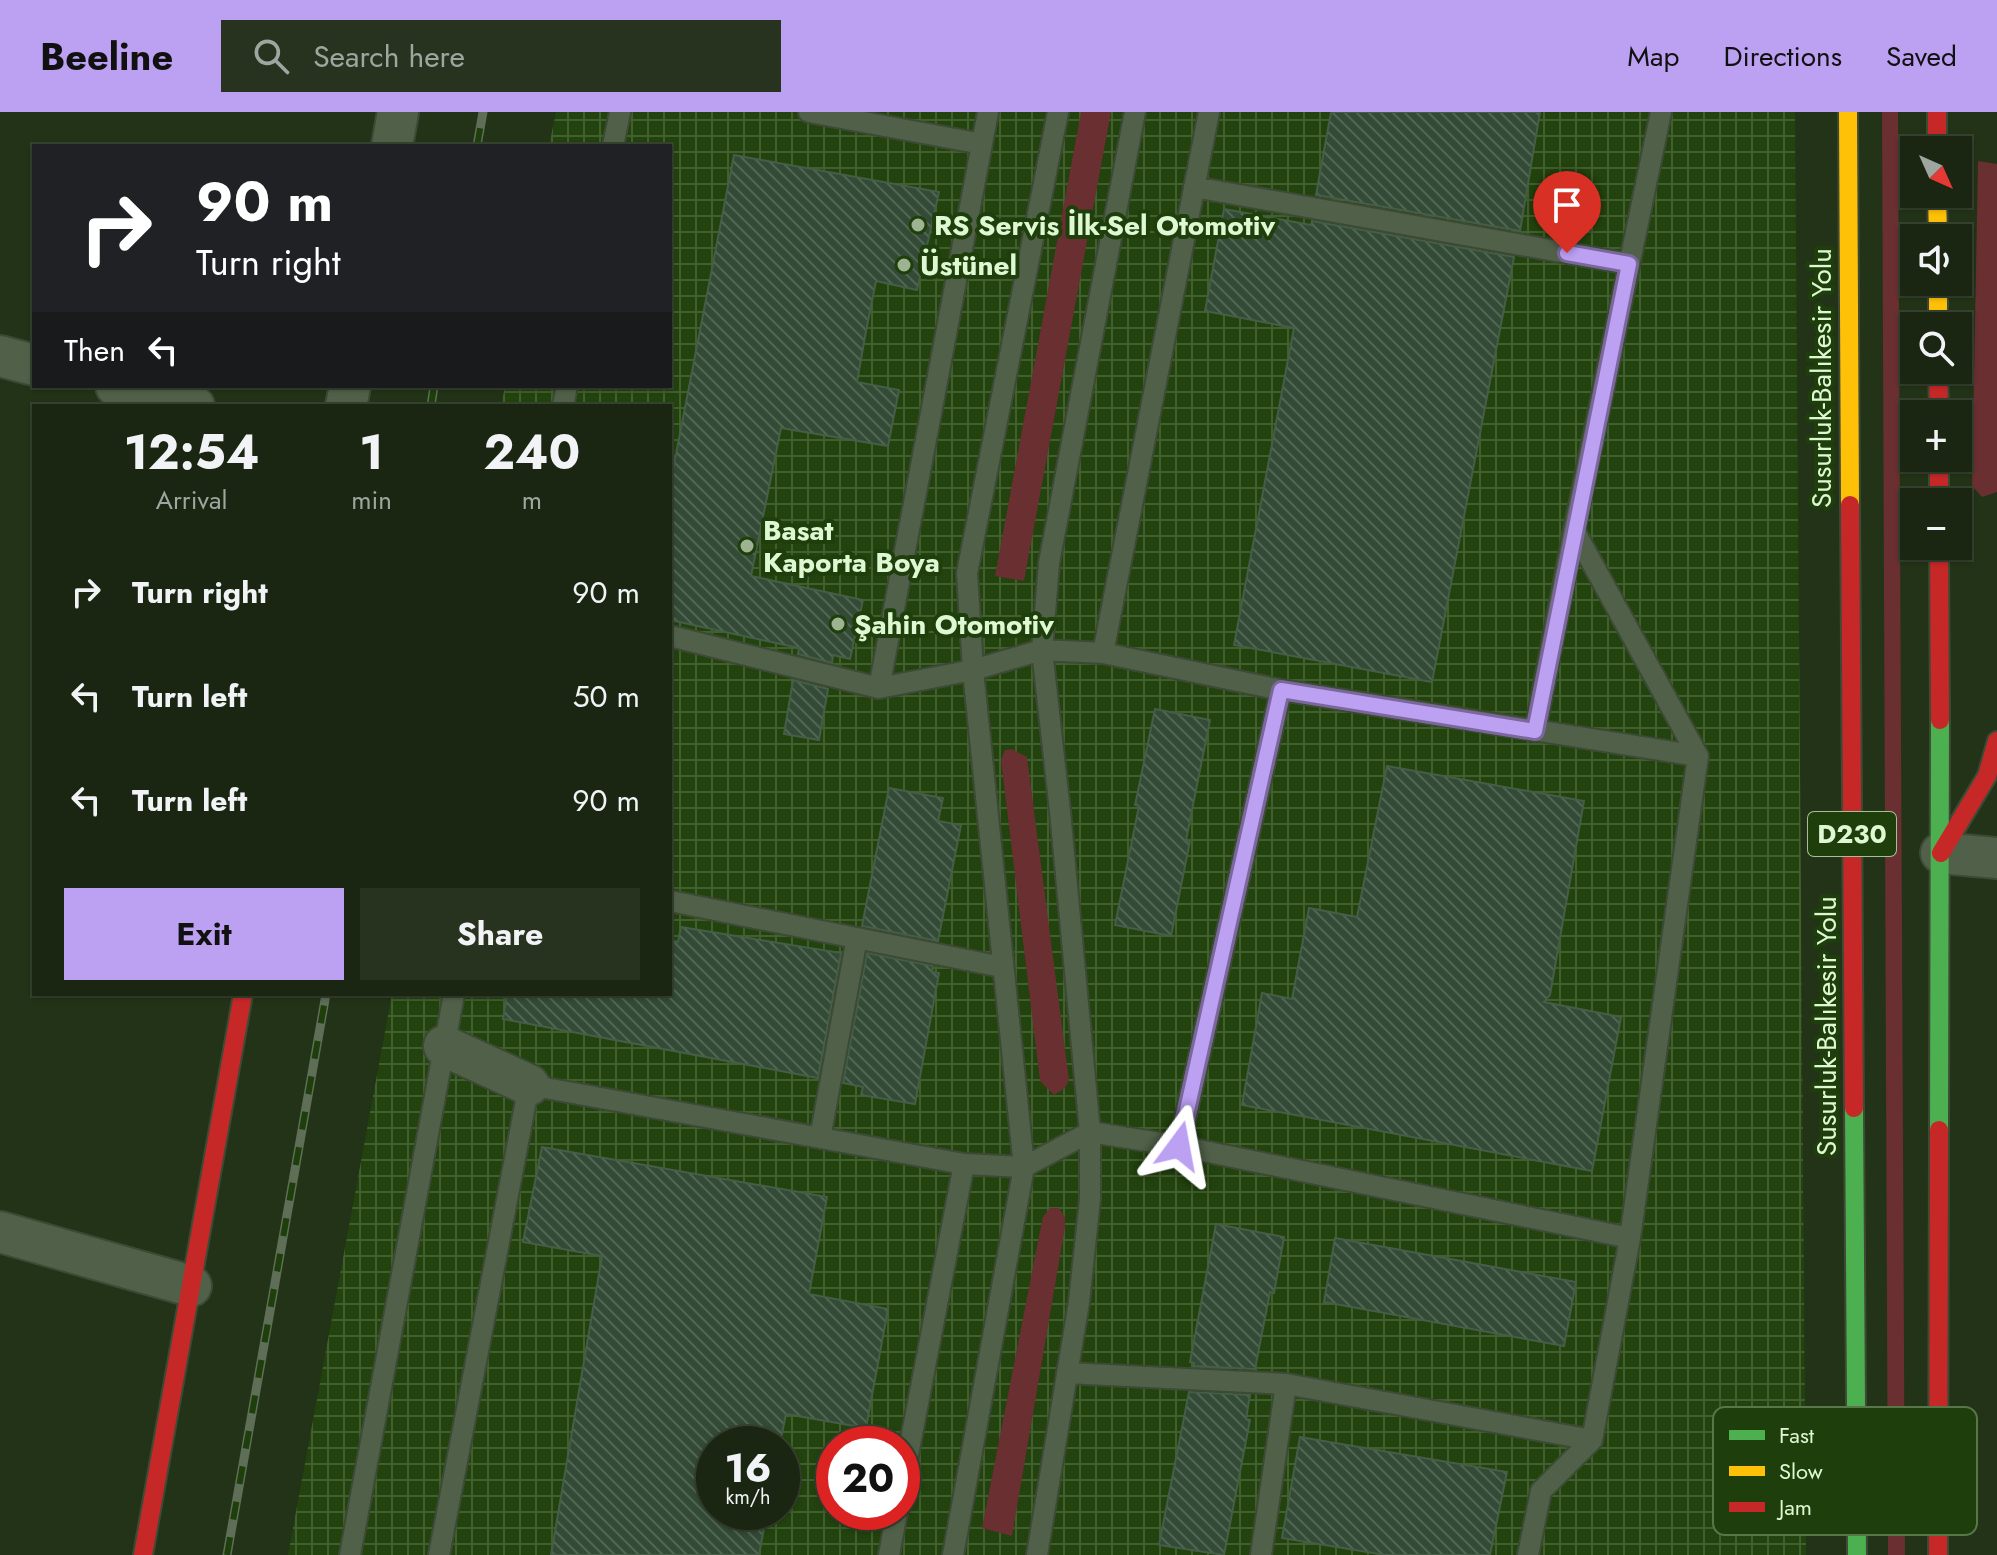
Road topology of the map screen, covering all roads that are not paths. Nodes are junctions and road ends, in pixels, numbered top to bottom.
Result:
1 (398, 112) edge
2 (620, 112) edge
3 (809, 112) edge
4 (988, 112) edge
5 (1058, 112) edge
6 (1135, 112) edge
7 (1209, 112) edge
8 (1661, 112) edge
9 (1848, 112) edge
10 (1937, 112) edge
11 (1937, 136) edge
12 (392, 144) edge
13 (613, 144) edge
14 (982, 144) junction
15 (1194, 187) junction
16 (1629, 264) junction
17 (0, 356) edge
18 (32, 364) edge
19 (124, 388) edge
20 (186, 404) edge
21 (1574, 530) junction
22 (1939, 560) edge
23 (672, 636) edge
24 (1042, 650) junction
25 (1103, 653) junction
26 (973, 670) junction
27 (879, 688) junction
28 (1281, 690) junction
29 (1535, 731) junction
30 (1997, 741) edge
31 (1698, 756) junction
32 (1941, 853) junction
33 (1997, 858) edge
34 (672, 901) edge
35 (857, 938) junction
36 (1002, 967) junction
37 (243, 996) edge
38 (454, 996) edge
39 (444, 1046) junction
40 (529, 1085) junction
41 (1090, 1132) junction
42 (820, 1138) junction
43 (1179, 1146) junction
44 (964, 1164) junction
45 (1024, 1167) junction
46 (0, 1232) edge
47 (1630, 1238) junction
48 (191, 1286) junction
49 (1067, 1373) junction
50 (1286, 1384) junction
51 (1856, 1407) edge
52 (1938, 1407) edge
53 (914, 1426) edge
54 (1592, 1440) junction
55 (894, 1530) edge
56 (1857, 1535) edge
57 (1938, 1535) edge
58 (960, 1554) edge
59 (143, 1555) edge
60 (350, 1555) edge
61 (439, 1555) edge
62 (889, 1555) edge
63 (1037, 1555) edge
64 (1261, 1555) edge
65 (1528, 1555) edge
66 (1857, 1555) edge
67 (1938, 1555) edge

1 - 12 street
2 - 13 lane
3 - 14 lane
4 - 14 lane
5 - 26 lane
6 - 24 lane
7 - 15 lane
8 - 16 lane
9 - 51 main road, Susurluk-Balıkesir Yolu / D230
10 - 11 main road
14 - 27 lane
15 - 16 lane
15 - 25 lane
16 - 21 lane
17 - 18 street
19 - 20 street
21 - 29 lane
21 - 31 lane
22 - 32 main road
23 - 27 lane
24 - 25 lane
24 - 26 lane
24 - 41 lane
25 - 28 lane
26 - 27 lane
26 - 36 lane
28 - 29 lane
28 - 43 lane
29 - 31 lane
30 - 32 main road
31 - 47 lane
32 - 33 street
32 - 52 main road
34 - 35 lane
35 - 36 lane
35 - 42 lane
36 - 45 lane
37 - 48 main road
38 - 39 lane
39 - 40 street
39 - 60 lane
40 - 42 lane
40 - 61 lane
41 - 43 lane
41 - 45 lane
41 - 49 lane
42 - 44 lane
43 - 47 lane
44 - 45 lane
44 - 53 lane
45 - 58 lane
46 - 48 street
47 - 54 lane
48 - 59 main road
49 - 50 lane
49 - 63 lane
50 - 54 lane
50 - 64 lane
54 - 65 lane
55 - 62 lane
56 - 66 main road, Susurluk-Balıkesir Yolu / D230
57 - 67 main road

